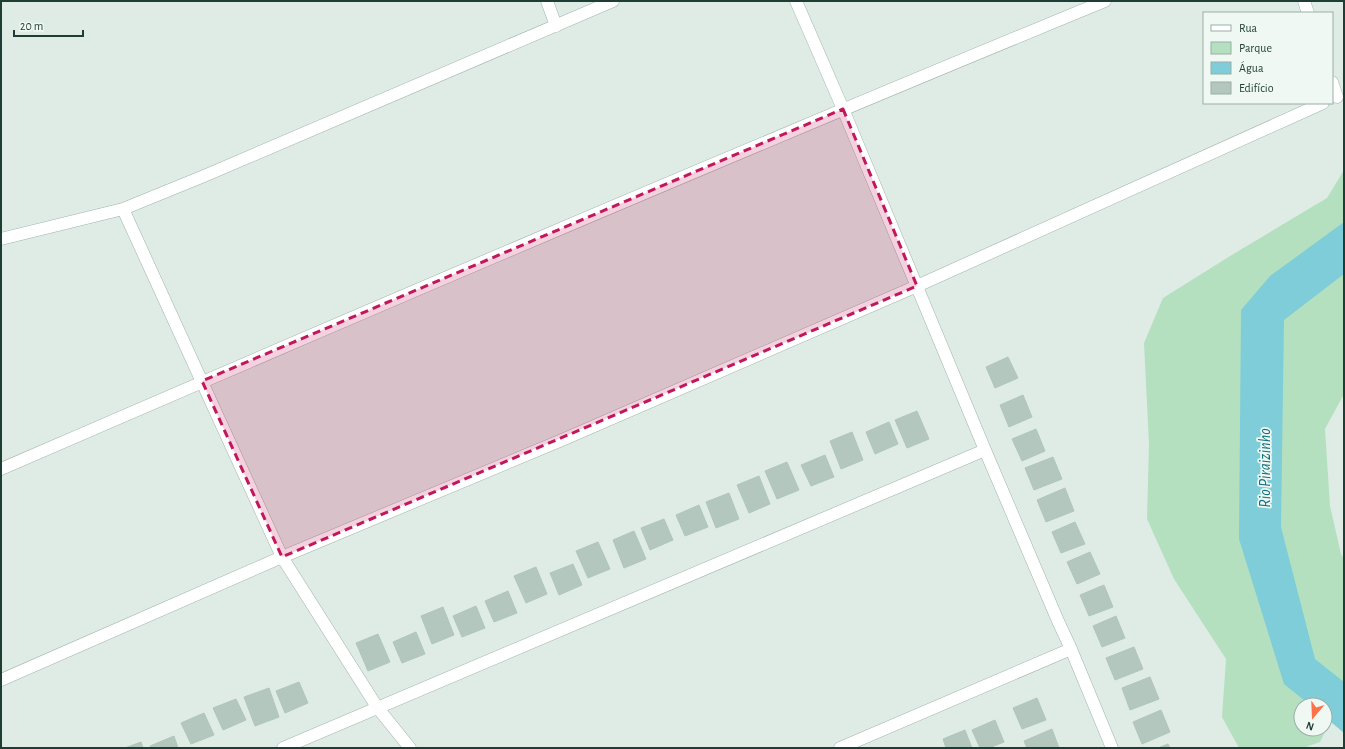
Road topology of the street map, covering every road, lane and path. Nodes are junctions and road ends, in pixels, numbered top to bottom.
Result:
1 (547, 1) edge
2 (613, 1) edge
3 (796, 1) edge
4 (1105, 1) edge
5 (1304, 1) edge
6 (1308, 12) edge
7 (556, 26) junction
8 (1333, 84) edge
9 (1338, 96) edge
10 (1321, 104) edge
11 (843, 109) junction
12 (124, 209) junction
13 (1, 239) edge
14 (917, 286) junction
15 (202, 382) junction
16 (985, 450) junction
17 (1, 469) edge
18 (282, 557) junction
19 (1071, 649) junction
20 (1, 680) edge
21 (377, 707) junction
22 (283, 748) edge
23 (410, 748) edge
24 (840, 748) edge
25 (1112, 748) edge

1 - 7 street
2 - 7 street
3 - 11 street
4 - 11 street
5 - 6 street
7 - 12 street
8 - 9 street
10 - 14 street
11 - 14 street
11 - 15 street
12 - 13 street
12 - 15 street
14 - 16 street
14 - 18 street
15 - 17 street
15 - 18 street
16 - 19 street
16 - 21 street
18 - 20 street
18 - 21 street
19 - 24 street
19 - 25 street
21 - 22 street
21 - 23 street

